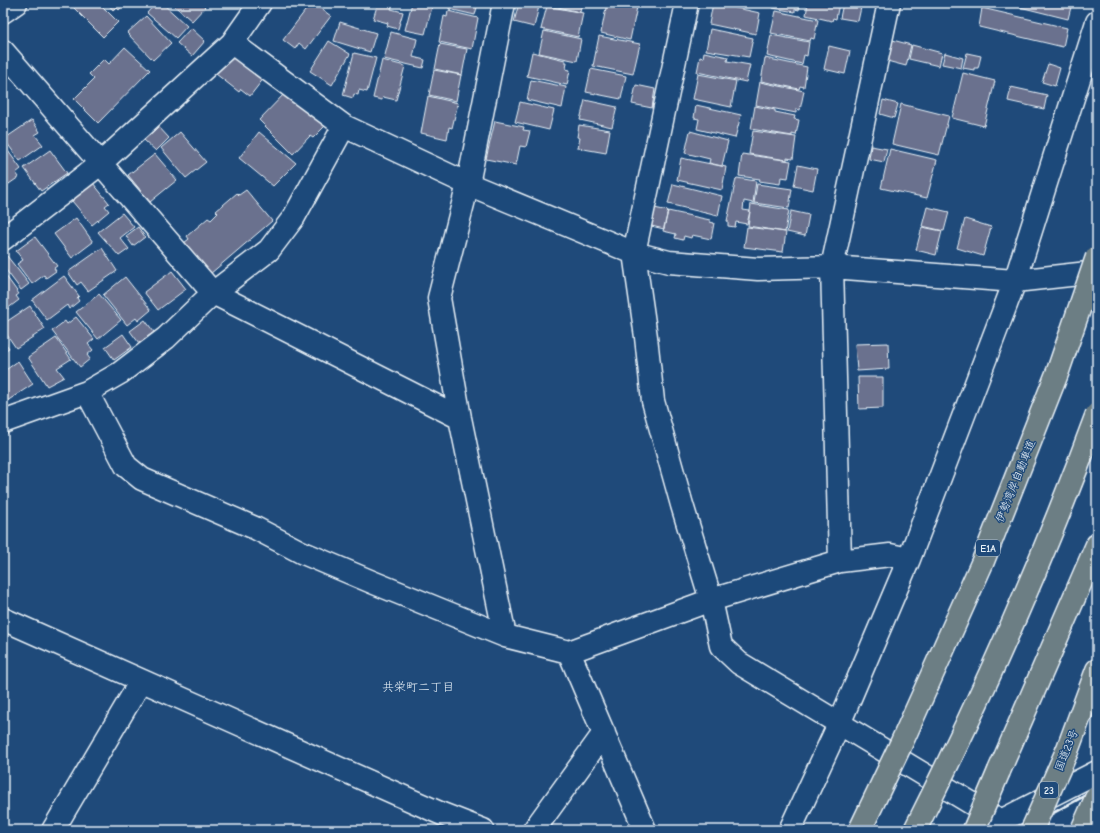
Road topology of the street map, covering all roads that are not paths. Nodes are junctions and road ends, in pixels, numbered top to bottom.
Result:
1 (16, 3) edge
2 (260, 3) edge
3 (504, 3) edge
4 (686, 3) edge
5 (889, 3) edge
6 (3, 12) edge
7 (1097, 22) edge
8 (232, 43) junction
9 (3, 51) edge
10 (344, 126) junction
11 (100, 164) junction
12 (468, 184) junction
13 (3, 239) edge
14 (634, 253) junction
15 (1097, 258) edge
16 (832, 267) junction
17 (1097, 272) edge
18 (1015, 281) junction
19 (214, 293) junction
20 (87, 392) junction
21 (1097, 414) edge
22 (460, 418) junction
23 (3, 422) edge
24 (1097, 545) edge
25 (909, 559) junction
26 (840, 561) junction
27 (711, 600) junction
28 (3, 619) edge
29 (505, 636) junction
30 (570, 652) junction
31 (1097, 670) edge
32 (141, 681) junction
33 (839, 724) junction
34 (604, 733) junction
35 (1097, 772) edge
36 (1097, 796) edge
37 (437, 822) edge
38 (993, 825) edge
39 (53, 830) edge
40 (483, 830) edge
41 (534, 830) edge
42 (645, 830) edge
43 (790, 830) edge
44 (860, 830) edge
45 (915, 830) edge
46 (974, 830) edge
47 (1032, 830) edge
48 (1082, 830) edge

1 - 6 street
2 - 8 street
3 - 12 street
4 - 14 street
5 - 16 street
7 - 18 street
8 - 10 street
8 - 11 street
9 - 11 street
10 - 12 street
10 - 19 street
11 - 13 street
11 - 19 street
12 - 14 street
12 - 22 street
14 - 16 street
14 - 27 street
15 - 44 highway, 伊勢湾岸自動車道 / E1A, bridge
16 - 18 street
16 - 26 street
17 - 18 street
18 - 25 street
19 - 20 street
19 - 22 street
20 - 23 street
20 - 29 street
21 - 45 highway, bridge
22 - 29 street
24 - 46 highway, bridge
25 - 26 street
25 - 33 street
26 - 27 street
27 - 30 street
27 - 33 street
28 - 32 street
29 - 30 street
30 - 34 street
31 - 47 highway, 国道23号 / 23, bridge
32 - 37 street
32 - 39 street
33 - 38 street
33 - 43 street
34 - 41 street
34 - 42 street
35 - 38 street
36 - 48 highway, bridge
37 - 40 street

